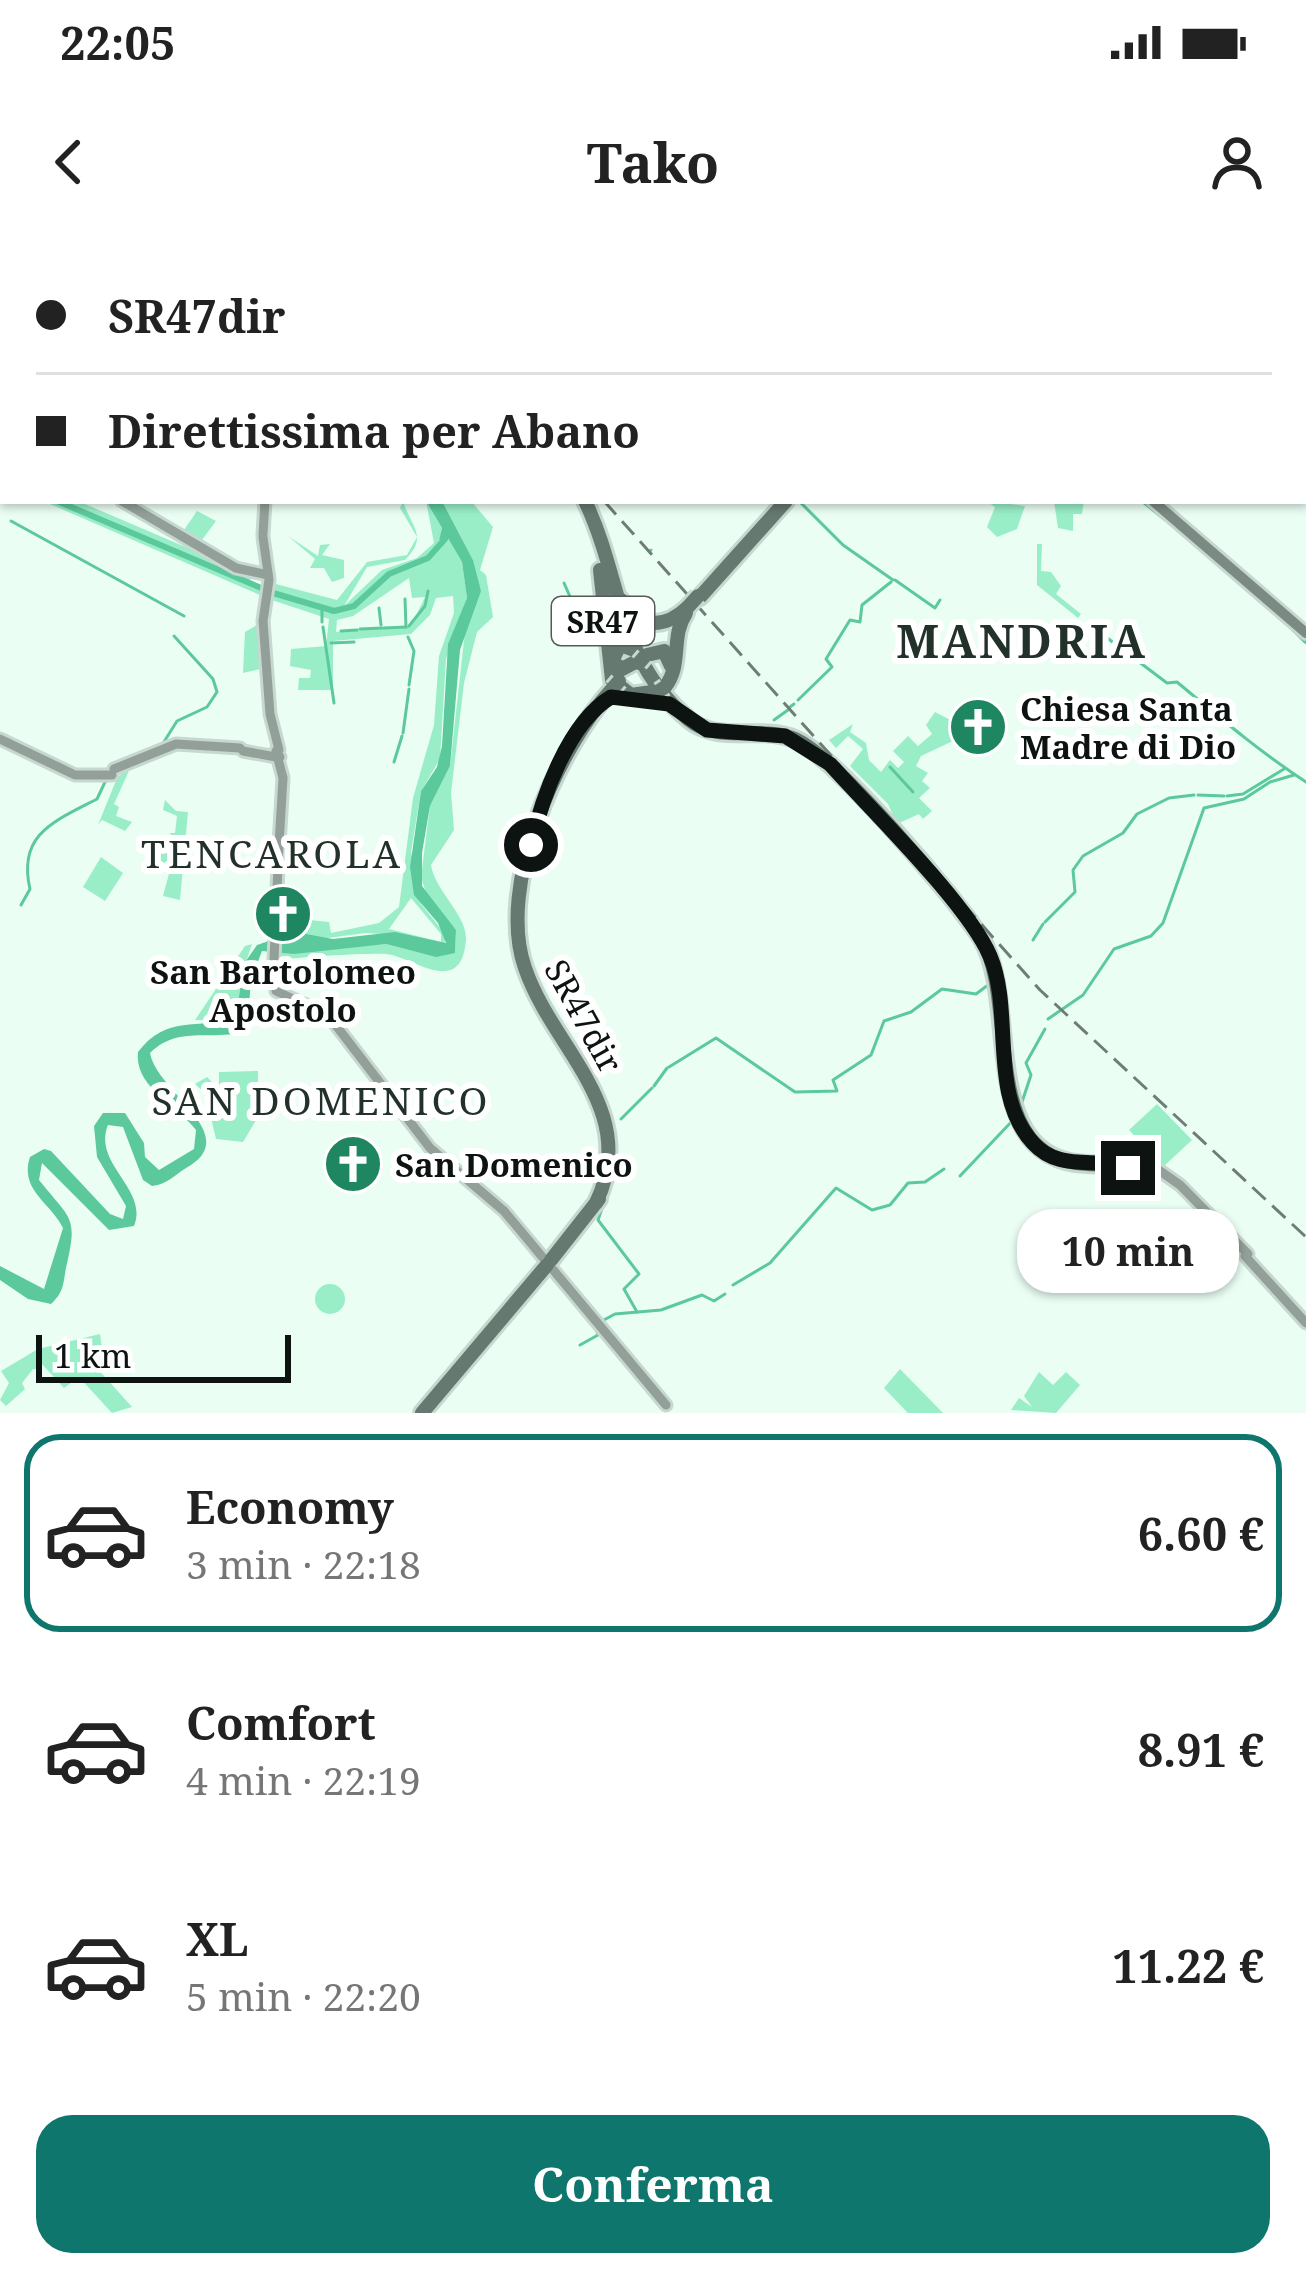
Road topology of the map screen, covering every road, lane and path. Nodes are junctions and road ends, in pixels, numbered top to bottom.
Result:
1 (127, 504) edge
2 (265, 504) edge
3 (587, 504) edge
4 (587, 504) edge
5 (782, 504) edge
6 (1156, 504) edge
7 (596, 530) junction
8 (604, 550) junction
9 (268, 586) junction
10 (691, 605) junction
11 (603, 618) junction
12 (675, 633) junction
13 (1306, 633) edge
14 (642, 659) junction
15 (661, 688) junction
16 (605, 698) junction
17 (688, 719) junction
18 (0, 739) edge
19 (277, 754) junction
20 (1128, 1165) junction
21 (1150, 1170) junction
22 (1306, 1323) edge
23 (670, 1408) edge
24 (422, 1413) edge

1 - 9 main road
2 - 9 main road
3 - 7 highway, SR47
4 - 8 highway, SR47
5 - 10 highway, SR47
6 - 13 main road
7 - 11 highway, SR47
7 - 14 highway
8 - 10 highway, SR47
8 - 14 highway
9 - 19 main road
10 - 12 highway, SR47
10 - 14 highway, SR47dir
11 - 15 highway, SR47
11 - 16 highway
12 - 14 highway, SR47dir
12 - 15 highway, SR47
12 - 17 highway
14 - 15 highway
14 - 16 highway, SR47dir
15 - 17 highway
16 - 17 highway
16 - 24 highway, SR47dir / SR47dir
17 - 20 highway
18 - 19 main road
19 - 23 main road
20 - 21 main road
20 - 21 main road
21 - 22 main road

